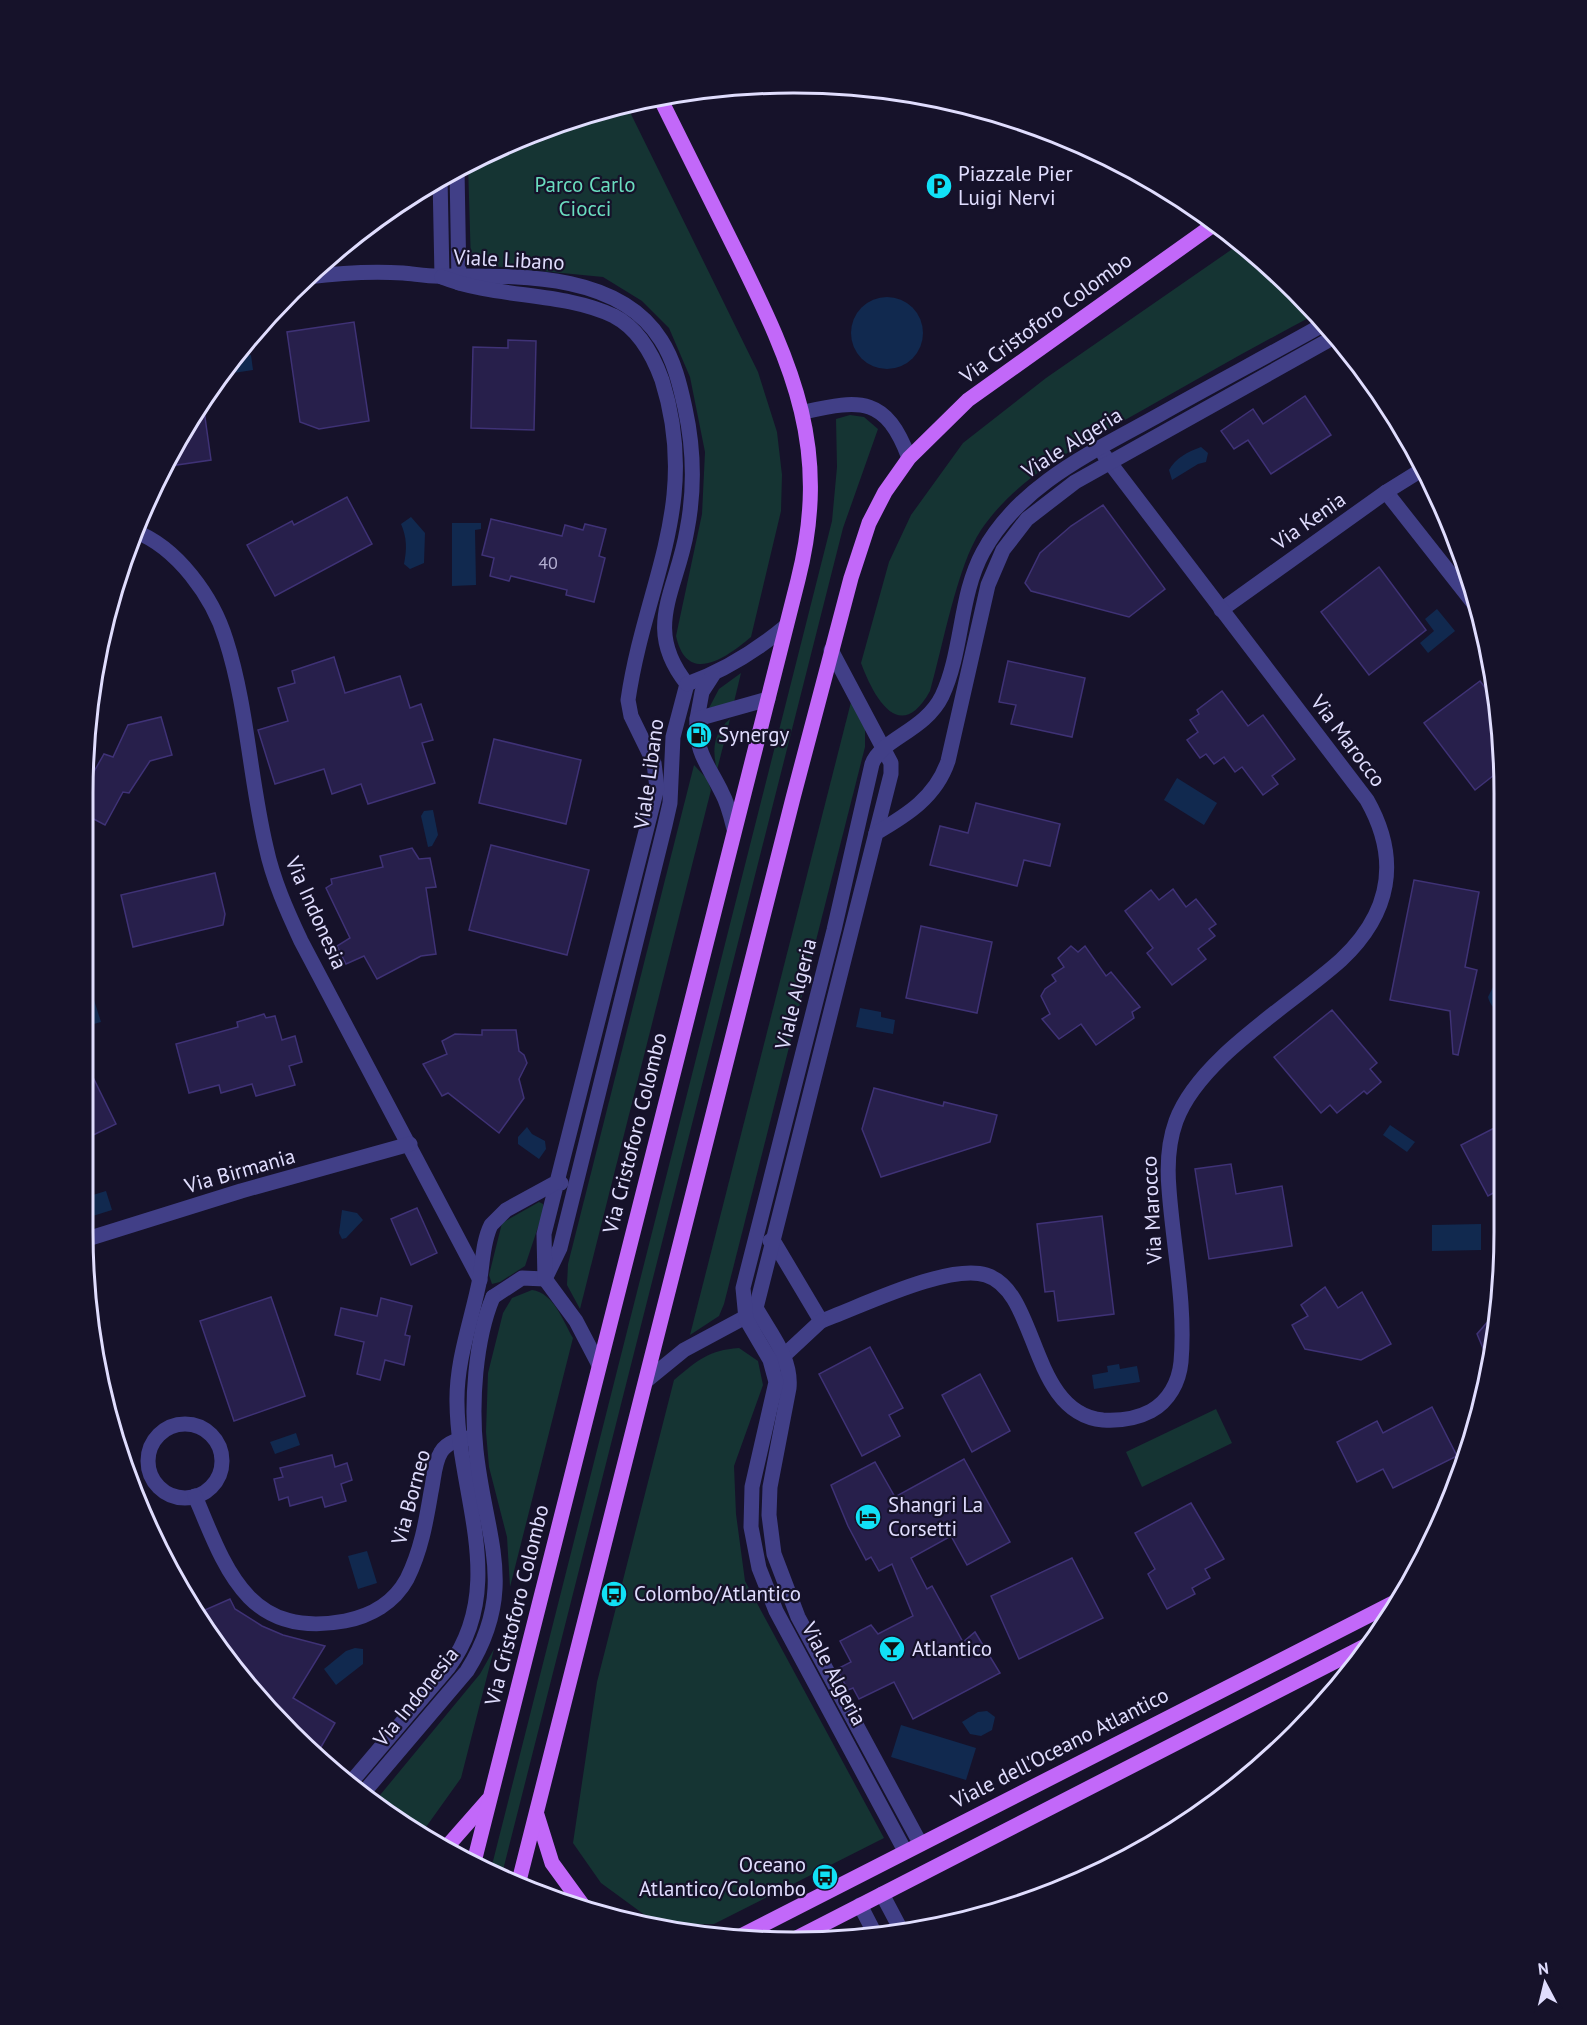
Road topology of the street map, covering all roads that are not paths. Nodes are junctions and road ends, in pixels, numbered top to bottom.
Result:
1 (663, 105) edge
2 (457, 179) edge
3 (440, 189) edge
4 (1208, 229) edge
5 (322, 276) edge
6 (442, 277) junction
7 (458, 279) junction
8 (1317, 328) edge
9 (1327, 341) edge
10 (804, 412) junction
11 (692, 443) junction
12 (675, 445) junction
13 (1099, 448) junction
14 (909, 458) junction
15 (1110, 462) junction
16 (1416, 473) edge
17 (1386, 492) junction
18 (142, 534) edge
19 (971, 580) junction
20 (988, 585) junction
21 (1464, 591) edge
22 (1221, 610) junction
23 (786, 626) junction
24 (666, 649) junction
25 (831, 650) junction
26 (638, 658) junction
27 (713, 675) junction
28 (687, 684) junction
29 (768, 699) junction
30 (936, 707) junction
31 (957, 713) junction
32 (697, 719) junction
33 (885, 747) junction
34 (734, 829) junction
35 (876, 833) junction
36 (645, 873) junction
37 (843, 893) junction
38 (859, 897) junction
39 (838, 948) junction
40 (607, 989) junction
41 (624, 994) junction
42 (598, 1022) junction
43 (615, 1026) junction
44 (410, 1144) junction
45 (557, 1182) junction
46 (575, 1187) junction
47 (93, 1237) edge
48 (756, 1237) junction
49 (774, 1242) junction
50 (480, 1279) junction
51 (545, 1279) junction
52 (494, 1297) junction
53 (751, 1314) junction
54 (822, 1321) junction
55 (778, 1360) junction
56 (598, 1365) junction
57 (646, 1382) junction
58 (467, 1438) junction
59 (195, 1496) junction
60 (1384, 1607) edge
61 (813, 1644) junction
62 (799, 1652) junction
63 (1353, 1652) edge
64 (354, 1776) edge
65 (368, 1788) edge
66 (490, 1798) junction
67 (536, 1813) junction
68 (451, 1842) edge
69 (920, 1843) junction
70 (905, 1851) junction
71 (476, 1856) edge
72 (520, 1877) edge
73 (882, 1894) junction
74 (577, 1898) edge
75 (860, 1905) junction
76 (897, 1923) edge
77 (872, 1927) edge
78 (751, 1931) edge
79 (809, 1932) edge

1 - 10 main road, Via Cristoforo Colombo
2 - 7 street
3 - 6 street
4 - 14 main road, Via Cristoforo Colombo
5 - 6 street, Viale Libano
6 - 7 street, Viale Libano
7 - 11 street, Viale Libano
7 - 12 street, Viale Libano
8 - 13 street, Viale Algeria
9 - 15 street, Viale Algeria
10 - 14 street
10 - 23 main road, Via Cristoforo Colombo
11 - 12 street
11 - 24 street, Viale Libano
12 - 26 street, Viale Libano
13 - 15 street, Via Marocco
13 - 19 street, Viale Algeria
14 - 25 main road, Via Cristoforo Colombo
15 - 20 street, Viale Algeria
15 - 22 street, Via Marocco
16 - 17 street, Via Kenia
17 - 21 street
17 - 22 street, Via Kenia
18 - 44 street, Via Indonesia
19 - 20 street
19 - 30 street, Viale Algeria
20 - 31 street, Viale Algeria
22 - 54 street, Via Marocco
23 - 27 street
23 - 29 main road, Via Cristoforo Colombo
24 - 26 street
24 - 28 street, Viale Libano
25 - 33 street
25 - 57 main road, Via Cristoforo Colombo
26 - 36 street, Viale Libano
27 - 28 street
27 - 32 street
28 - 36 street, Viale Libano
29 - 32 street
29 - 34 main road, Via Cristoforo Colombo
30 - 31 street
30 - 33 street, Viale Algeria
31 - 35 street, Viale Algeria
32 - 34 street
33 - 35 street
33 - 37 street, Viale Algeria
34 - 56 main road, Via Cristoforo Colombo
35 - 38 street, Viale Algeria
36 - 40 street, Viale Libano
36 - 41 street, Viale Libano
37 - 38 street
37 - 39 street, Viale Algeria
38 - 39 street, Viale Algeria
39 - 48 street, Viale Algeria
39 - 49 street, Viale Algeria
40 - 41 street
40 - 42 street, Viale Libano
41 - 43 street, Viale Libano
42 - 43 street
42 - 45 street, Viale Libano
43 - 46 street, Viale Libano
44 - 47 street, Via Birmania
44 - 50 street, Via Indonesia
45 - 46 street
45 - 50 street
45 - 51 street, Viale Libano
46 - 51 street, Viale Libano
48 - 49 street
48 - 53 street, Viale Algeria
49 - 53 street, Viale Algeria
49 - 54 street
50 - 52 street, Via Indonesia
50 - 58 street, Via Indonesia
51 - 52 street
51 - 56 street
52 - 58 street, Via Indonesia
53 - 55 street, Viale Algeria
53 - 57 street
54 - 55 street
55 - 61 street, Viale Algeria
55 - 62 street, Viale Algeria
56 - 66 main road, Via Cristoforo Colombo
57 - 67 main road, Via Cristoforo Colombo
58 - 59 street, Via Borneo
58 - 64 street, Via Indonesia
58 - 65 street, Via Indonesia
59 - 59 street
60 - 69 main road, Viale dell'Oceano Atlantico
61 - 62 street
61 - 69 street, Viale Algeria
62 - 70 street, Viale Algeria
63 - 73 main road
66 - 68 main road
66 - 71 main road, Via Cristoforo Colombo
67 - 72 main road, Via Cristoforo Colombo
67 - 74 main road
69 - 70 main road, Viale dell'Oceano Atlantico
70 - 78 main road, Viale dell'Oceano Atlantico
73 - 75 main road
73 - 76 street
75 - 77 street
75 - 79 main road

